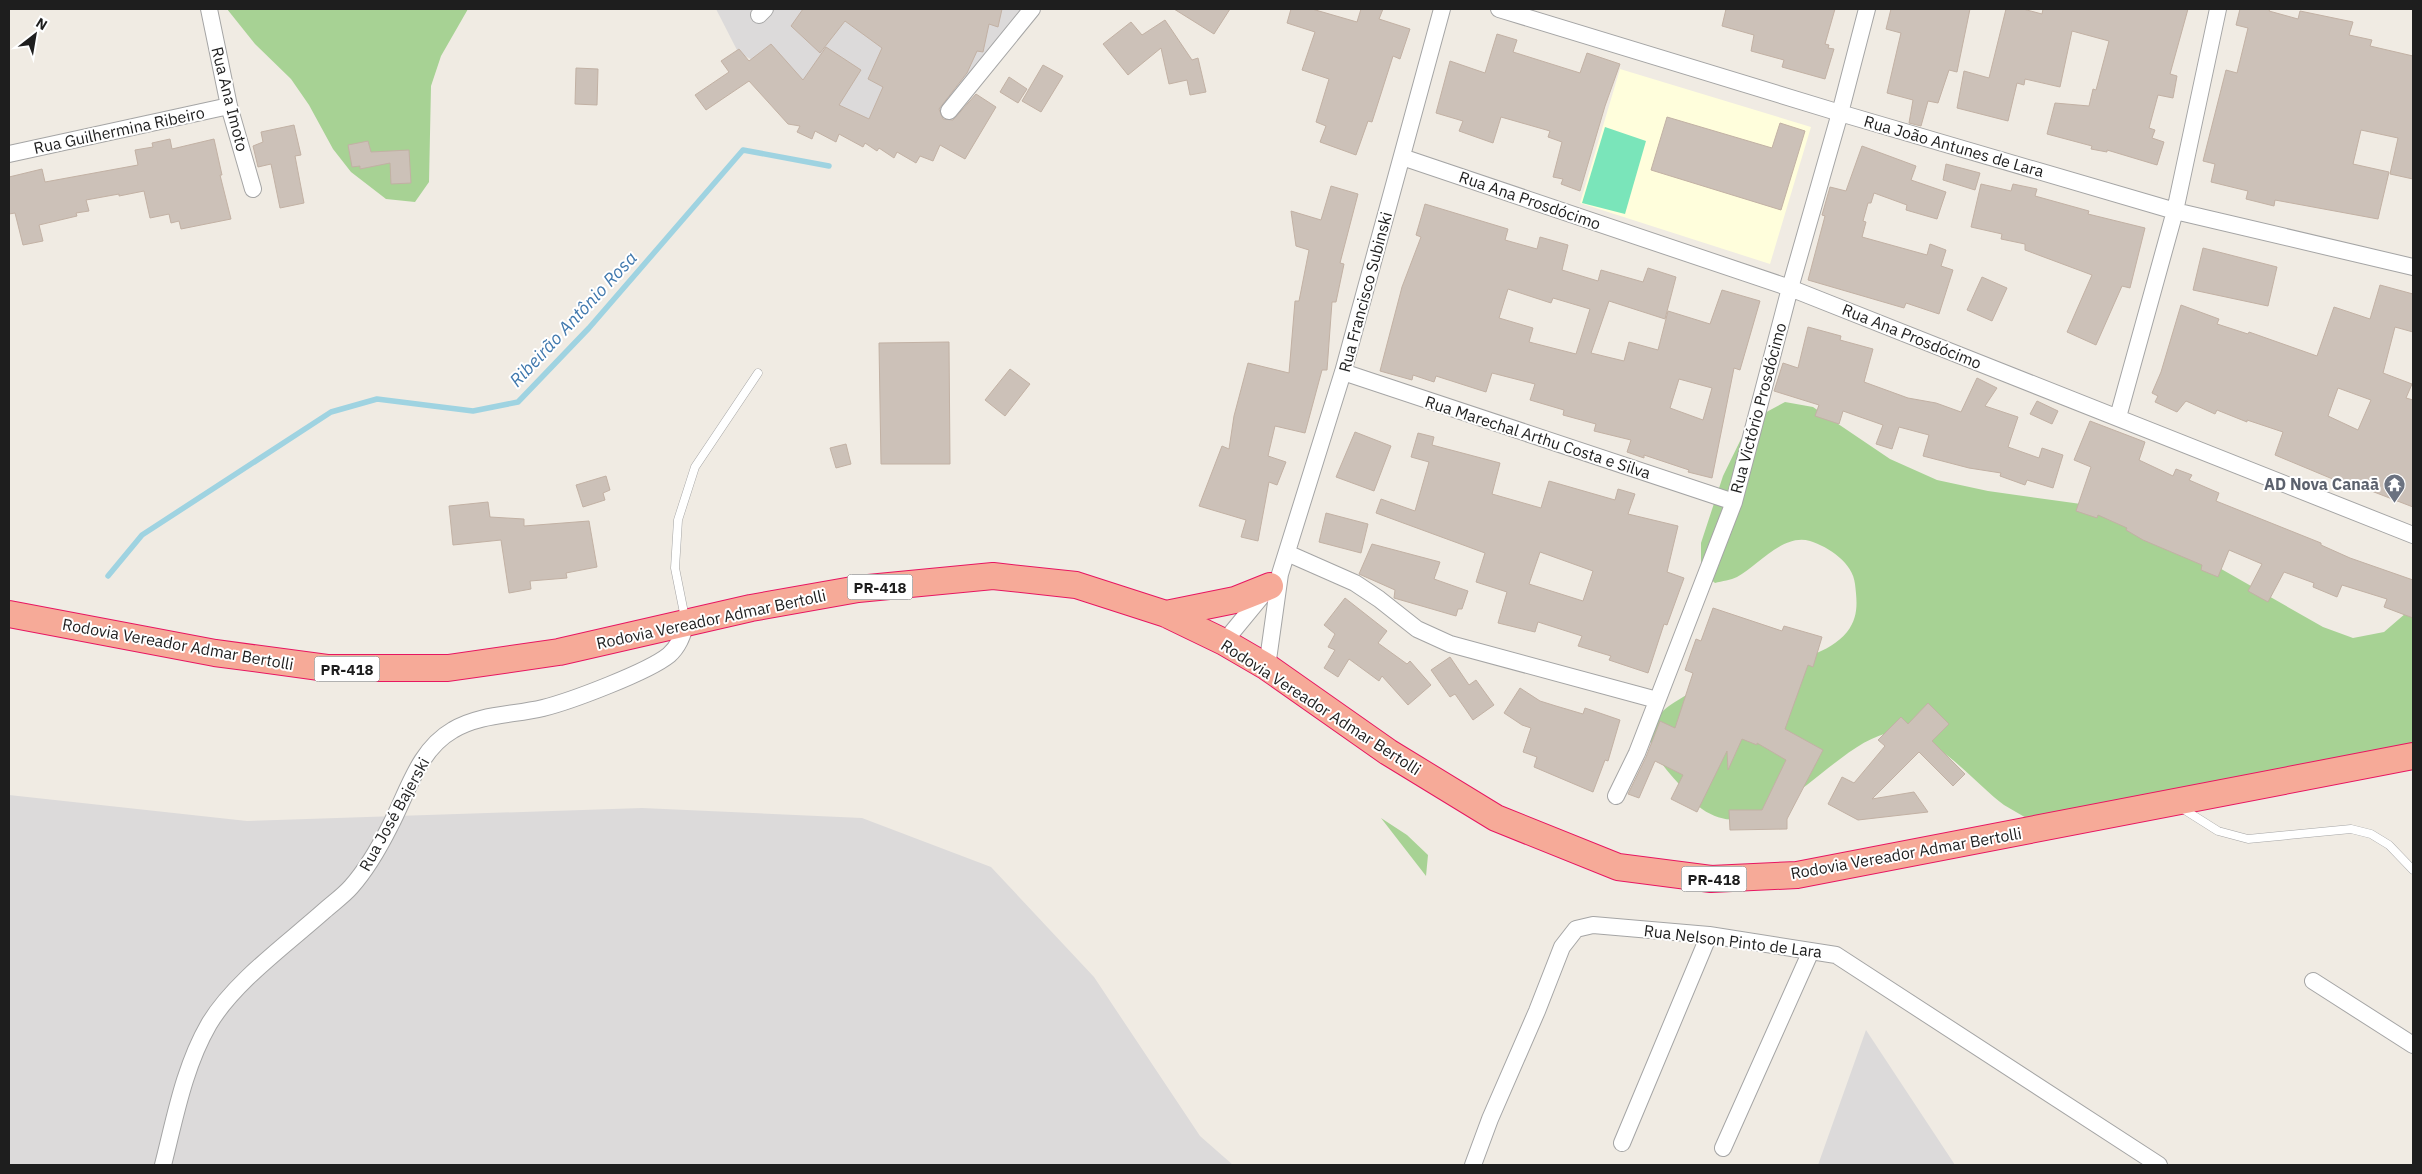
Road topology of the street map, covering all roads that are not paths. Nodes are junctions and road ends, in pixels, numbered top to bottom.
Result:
1 (209, 9) edge
2 (1032, 9) edge
3 (1442, 9) edge
4 (1499, 9) edge
5 (1867, 9) edge
6 (2218, 9) edge
7 (230, 106) junction
8 (949, 111) dead end
9 (1840, 113) junction
10 (9, 154) edge
11 (1402, 156) junction
12 (253, 189) dead end
13 (2175, 211) junction
14 (2413, 267) edge
15 (1790, 288) junction
16 (1343, 372) junction
17 (758, 373) dead end
18 (2118, 417) junction
19 (1734, 502) junction
20 (2413, 535) edge
21 (1287, 553) junction
22 (1275, 580) junction
23 (9, 614) edge
24 (1166, 614) junction
25 (686, 624) junction
26 (1224, 642) junction
27 (1266, 667) junction
28 (1657, 700) junction
29 (2413, 756) edge
30 (1616, 796) dead end
31 (2172, 803) junction
32 (2413, 870) edge
33 (1709, 935) junction
34 (1811, 951) junction
35 (2313, 981) dead end
36 (2413, 1044) edge
37 (1622, 1143) dead end
38 (1723, 1148) dead end
39 (162, 1165) edge
40 (1473, 1165) edge
41 (2159, 1165) edge

1 - 7 street, Rua Ana Imoto
2 - 8 street
3 - 11 street, Rua Francisco Subinski
4 - 9 street, Rua João Antunes de Lara
5 - 9 street, Rua Victório Prosdócimo
6 - 13 street
7 - 10 street, Rua Guilhermina Ribeiro
7 - 12 street, Rua Ana Imoto
9 - 13 street, Rua João Antunes de Lara
9 - 15 street, Rua Victório Prosdócimo
11 - 15 street, Rua Ana Prosdócimo
11 - 16 street, Rua Francisco Subinski
13 - 14 street, Rua João Antunes de Lara
13 - 18 street
15 - 18 street, Rua Ana Prosdócimo
15 - 19 street, Rua Victório Prosdócimo
16 - 19 street, Rua Marechal Arthu Costa e Silva
16 - 21 street, Rua Francisco Subinski
17 - 25 lane
18 - 20 street, Rua Ana Prosdócimo
19 - 28 street, Rua Victório Prosdócimo
21 - 22 street, Rua Francisco Subinski
21 - 28 street
22 - 24 highway
22 - 26 street, Rua Francisco Subinski
22 - 27 street, Rua Francisco Subinski
23 - 25 highway, Rodovia Vereador Admar Bertolli / PR-418
24 - 25 highway, Rodovia Vereador Admar Bertolli / PR-418
24 - 26 highway, Rodovia Vereador Admar Bertolli / PR-418
25 - 39 street, Rua José Bajerski
26 - 27 highway, Rodovia Vereador Admar Bertolli / PR-418
27 - 31 highway, Rodovia Vereador Admar Bertolli / PR-418
28 - 30 street, Rua Victório Prosdócimo
29 - 31 highway, Rodovia Vereador Admar Bertolli / PR-418
31 - 32 lane
33 - 34 street, Rua Nelson Pinto de Lara
33 - 37 street
33 - 40 street, Rua Nelson Pinto de Lara
34 - 38 street
34 - 41 street, Rua Nelson Pinto de Lara
35 - 36 street

